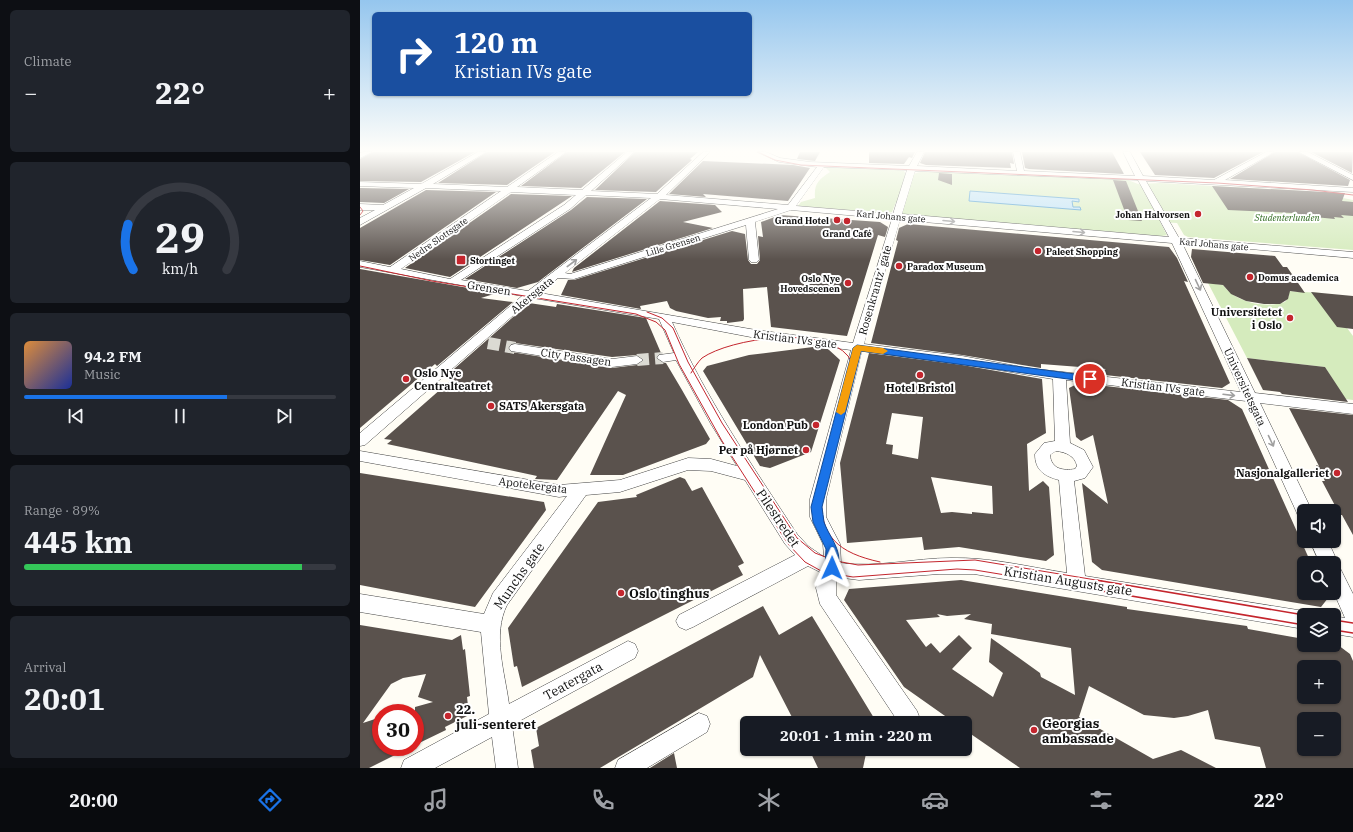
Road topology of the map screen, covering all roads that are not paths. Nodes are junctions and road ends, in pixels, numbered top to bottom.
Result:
1 (421, 188) edge
2 (479, 188) edge
3 (591, 188) edge
4 (668, 188) edge
5 (805, 188) edge
6 (906, 188) edge
7 (1146, 188) edge
8 (1306, 188) joint
9 (511, 189) junction
10 (1353, 190) edge
11 (586, 192) junction
12 (658, 197) junction
13 (1353, 198) edge
14 (360, 207) edge
15 (386, 208) junction
16 (790, 208) junction
17 (896, 217) junction
18 (750, 221) junction
19 (360, 222) edge
20 (1176, 241) junction
21 (1353, 255) edge
22 (754, 260) dead end
23 (360, 264) edge
24 (391, 271) junction
25 (556, 275) junction
26 (452, 282) junction
27 (530, 295) junction
28 (666, 319) junction
29 (515, 348) tunnel mouth
30 (857, 348) junction
31 (681, 356) junction
32 (663, 358) tunnel mouth
33 (637, 360) tunnel mouth
34 (1059, 375) junction
35 (1250, 398) junction
36 (1353, 409) edge
37 (360, 441) edge
38 (1063, 446) junction
39 (360, 456) edge
40 (750, 475) junction
41 (1066, 477) junction
42 (581, 490) junction
43 (1301, 504) edge
44 (808, 557) junction
45 (832, 568) junction
46 (1077, 583) junction
47 (1341, 589) edge
48 (360, 603) edge
49 (1353, 614) edge
50 (1297, 619) edge
51 (686, 621) dead end
52 (490, 624) junction
53 (1341, 625) edge
54 (1353, 628) edge
55 (628, 651) dead end
56 (907, 716) edge
57 (501, 721) junction
58 (699, 724) dead end
59 (412, 768) edge
60 (507, 768) edge
61 (626, 768) edge

1 - 15 street
2 - 9 street, Karl Johans gate
3 - 11 street
4 - 12 street, Akersgata
5 - 16 street
6 - 17 street, Rosenkrantz’ gate
7 - 20 street, Universitetsgata
8 - 10 street
8 - 13 street
9 - 11 street, Karl Johans gate
9 - 24 street, Nedre Slottsgate
11 - 12 street, Karl Johans gate
11 - 26 street
12 - 16 street, Karl Johans gate
25 -> 12 street, Akersgata
14 - 15 street
15 - 19 street
16 - 17 street, Karl Johans gate
16 - 18 street, Lille Grensen
17 -> 20 street, Karl Johans gate
17 - 30 street, Rosenkrantz’ gate
18 - 22 street
18 - 25 street, Lille Grensen
20 - 21 street, Karl Johans gate
20 -> 35 street, Universitetsgata
23 - 24 street, Grensen
24 - 26 street, Grensen
25 - 27 street, Akersgata
26 - 27 street, Grensen
27 - 28 street, Grensen
27 - 37 street, Akersgata
28 - 30 street, Kristian IVs gate
28 - 31 street, Pilestredet
29 - 33 street, City Passagen
30 - 34 street, Kristian IVs gate
30 - 45 street, Rosenkrantz’ gate
31 - 32 street
31 - 40 street, Pilestredet
34 -> 35 street, Kristian IVs gate
34 - 38 street
35 - 36 street, Kristian IVs gate
35 -> 43 street, Universitetsgata
38 - 41 street
38 - 41 street
39 - 42 street, Apotekergata
40 - 42 street, Apotekergata
40 - 44 street, Pilestredet
41 - 46 street
42 - 52 street, Munchs gate
44 - 45 street, Pilestredet
44 - 51 street
45 - 46 street, Kristian Augusts gate
45 - 56 street
46 - 50 street, Kristian Augusts gate
47 - 49 street
48 - 52 street
52 - 57 street, Munchs gate
53 - 54 street
55 - 57 street, Teatergata
57 - 59 street, Teatergata
57 - 60 street, Munchs gate
58 - 61 street

